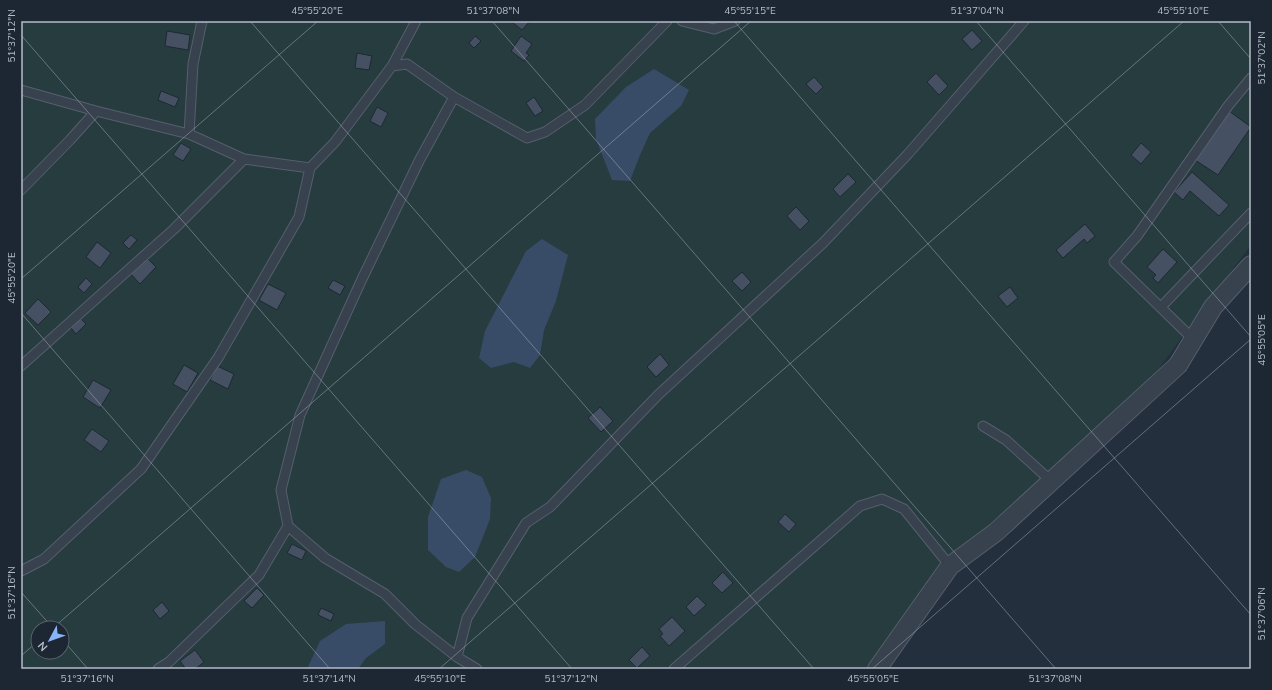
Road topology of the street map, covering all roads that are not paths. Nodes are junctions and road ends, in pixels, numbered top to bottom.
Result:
1 (202, 21) edge
2 (416, 21) edge
3 (667, 21) edge
4 (682, 21) edge
5 (735, 21) edge
6 (1024, 21) edge
7 (392, 66) junction
8 (1251, 78) edge
9 (21, 90) edge
10 (454, 97) junction
11 (96, 111) junction
12 (189, 134) junction
13 (244, 158) junction
14 (310, 168) junction
15 (21, 190) edge
16 (1251, 213) edge
17 (1251, 266) edge
18 (1161, 307) junction
19 (1194, 340) junction
20 (21, 366) edge
21 (983, 426) dead end
22 (1051, 481) junction
23 (288, 526) junction
24 (950, 566) junction
25 (21, 571) edge
26 (457, 657) junction
27 (158, 669) edge
28 (477, 669) edge
29 (674, 669) edge
30 (877, 669) edge

1 - 12 lane
2 - 7 lane
3 - 10 lane
4 - 5 lane
6 - 26 lane
7 - 10 lane
7 - 14 lane
8 - 18 lane
9 - 11 lane
10 - 23 lane
11 - 12 lane
11 - 15 lane
12 - 13 lane
13 - 14 lane
13 - 20 lane
14 - 25 lane
16 - 18 lane
17 - 19 street
18 - 19 lane
19 - 22 street
21 - 22 lane
22 - 24 street
23 - 26 lane
23 - 27 lane
24 - 29 lane
24 - 30 street
26 - 28 lane

